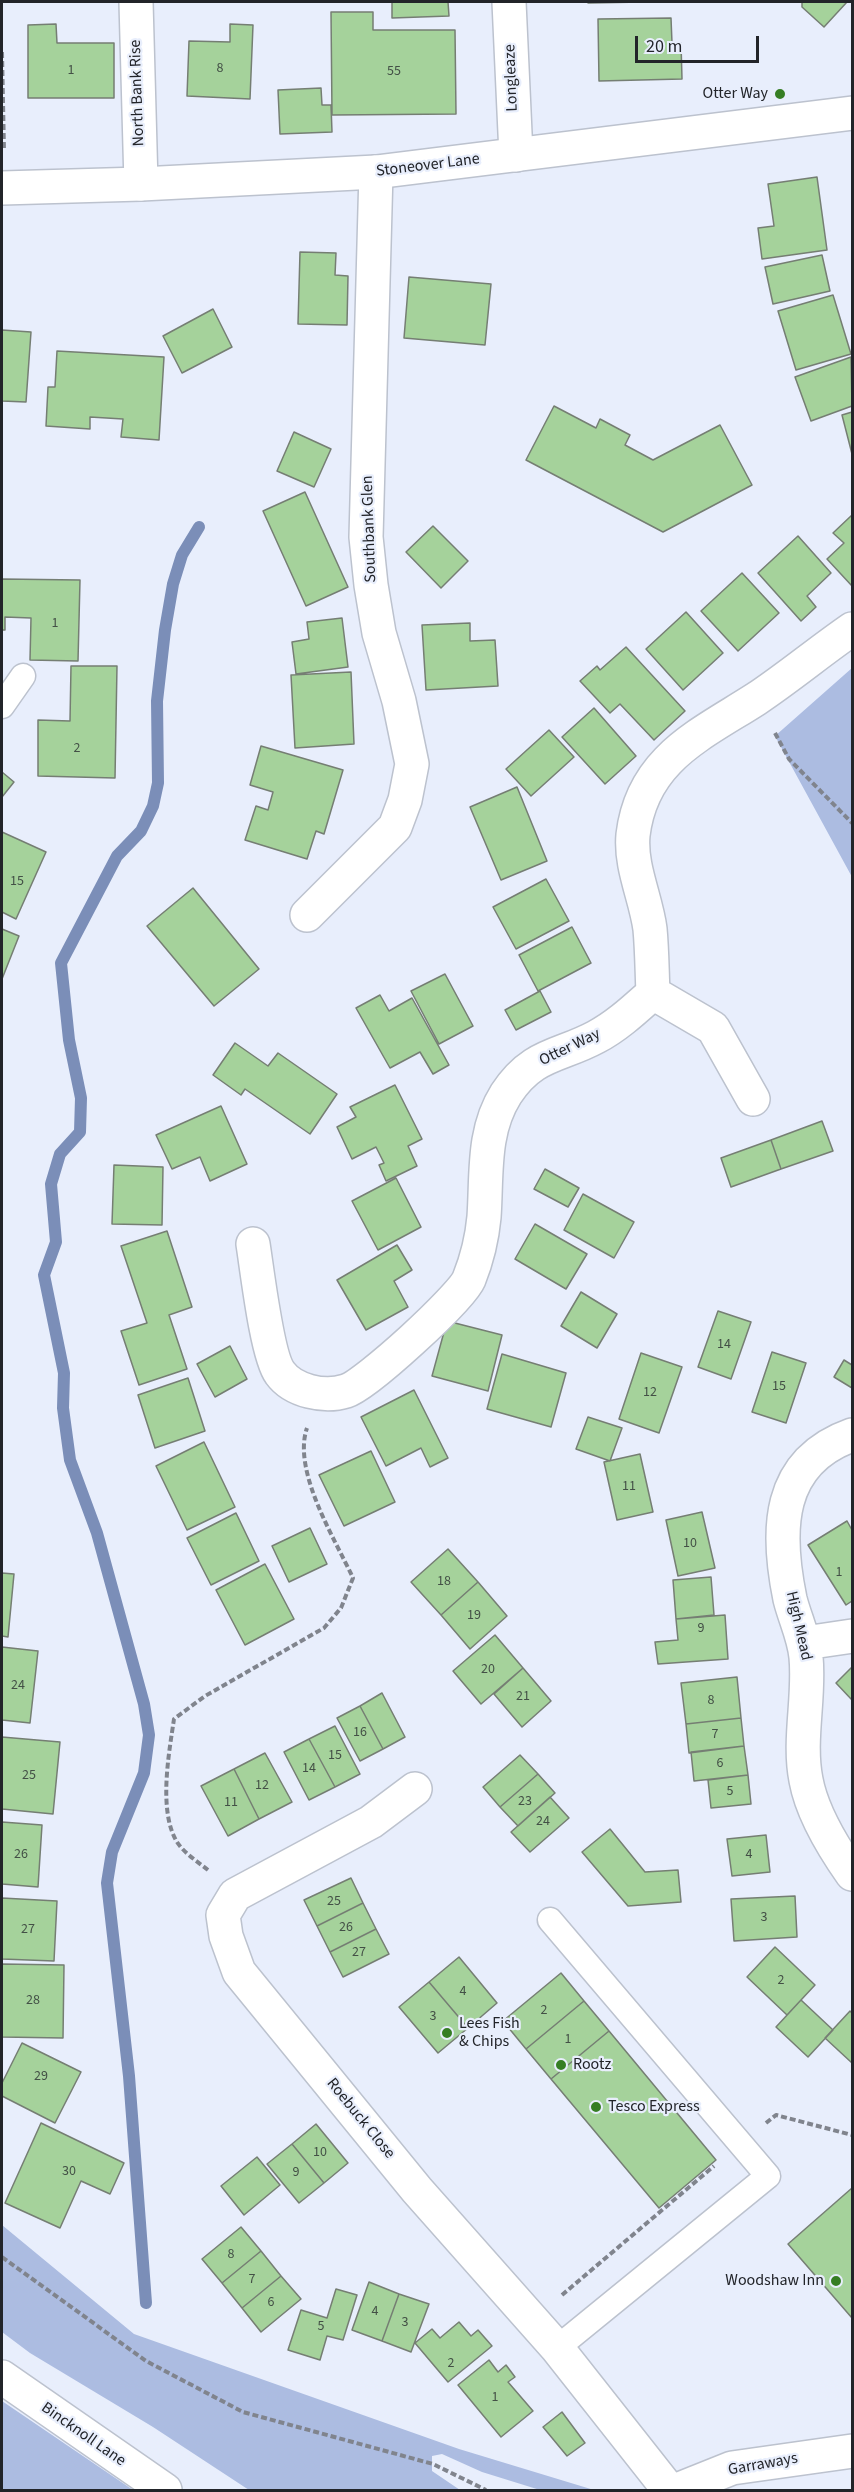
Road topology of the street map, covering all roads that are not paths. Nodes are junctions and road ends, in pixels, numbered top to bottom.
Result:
1 (136, 2) edge
2 (509, 2) edge
3 (852, 113) edge
4 (516, 155) junction
5 (376, 172) junction
6 (141, 184) junction
7 (3, 188) edge
8 (852, 628) edge
9 (24, 676) dead end
10 (2, 706) edge
11 (307, 915) dead end
12 (653, 993) junction
13 (753, 1099) dead end
14 (253, 1244) dead end
15 (852, 1435) edge
16 (852, 1636) edge
17 (805, 1643) junction
18 (415, 1789) dead end
19 (852, 1874) edge
20 (550, 1920) dead end
21 (557, 2348) junction
22 (2, 2378) edge
23 (852, 2451) edge
24 (165, 2490) edge
25 (669, 2490) edge
26 (677, 2490) edge

1 - 6 street, North Bank Rise
2 - 4 street, Longleaze
3 - 4 street, Stoneover Lane
4 - 5 street, Stoneover Lane
5 - 6 street, Stoneover Lane
5 - 11 street, Southbank Glen
6 - 7 street, Stoneover Lane
8 - 12 street
9 - 10 lane
12 - 13 street
12 - 14 street, Otter Way
15 - 17 street, High Mead
16 - 17 street
17 - 19 street, High Mead
18 - 21 street, Roebuck Close
20 - 21 lane
21 - 25 street, Roebuck Close
22 - 24 street, Bincknoll Lane
23 - 26 street, Garraways

